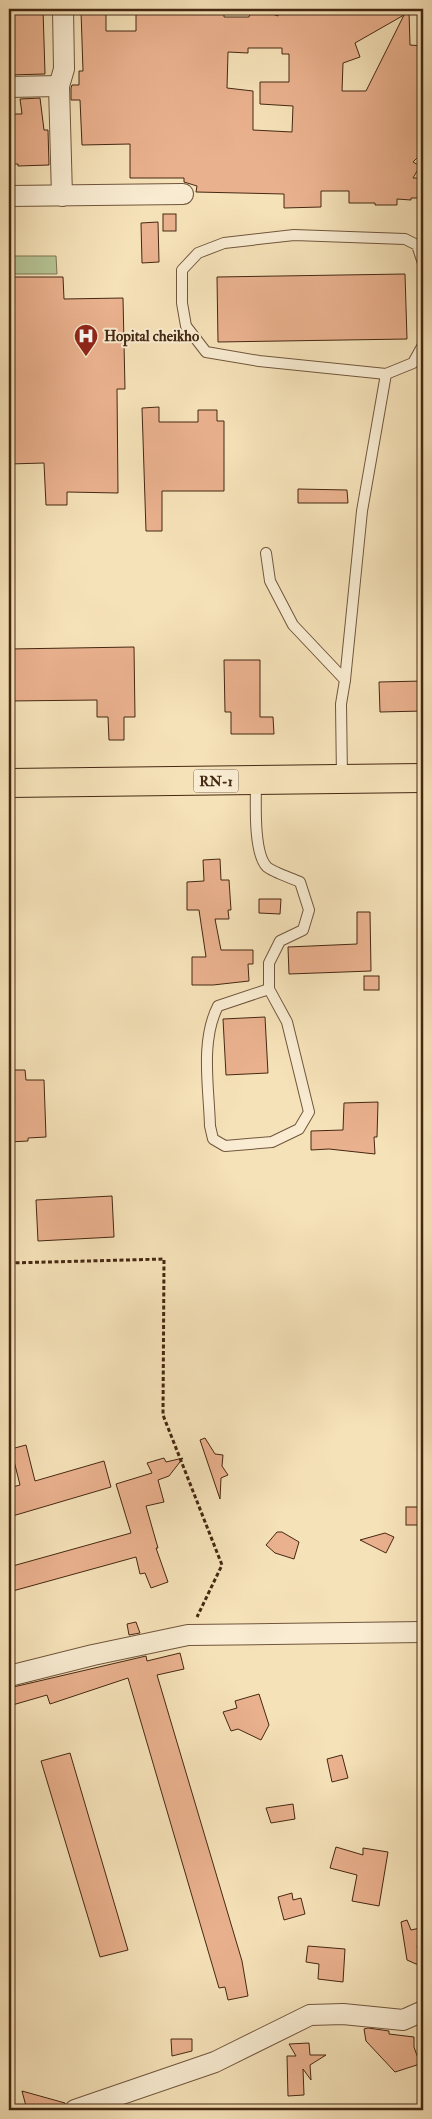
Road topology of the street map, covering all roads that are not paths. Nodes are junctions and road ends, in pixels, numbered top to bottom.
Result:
1 (63, 9) edge
2 (9, 86) edge
3 (59, 86) junction
4 (183, 194) dead end
5 (9, 196) edge
6 (62, 196) junction
7 (423, 263) edge
8 (423, 345) edge
9 (386, 374) junction
10 (266, 553) dead end
11 (345, 680) junction
12 (423, 778) edge
13 (342, 779) junction
14 (256, 780) junction
15 (9, 783) edge
16 (269, 989) junction
17 (423, 1632) edge
18 (9, 1676) edge
19 (423, 2011) edge
20 (404, 2020) junction
21 (423, 2022) edge
22 (75, 2110) edge

1 - 3 street
2 - 3 street
3 - 6 street
4 - 6 street
5 - 6 street
7 - 9 lane
8 - 9 lane
9 - 11 lane
10 - 11 lane
11 - 13 lane
12 - 13 main road, RN-1
13 - 14 main road, RN-1
14 - 15 main road, RN-1
14 - 16 lane
16 - 16 lane
17 - 18 street
19 - 20 street
20 - 21 street
20 - 22 street

